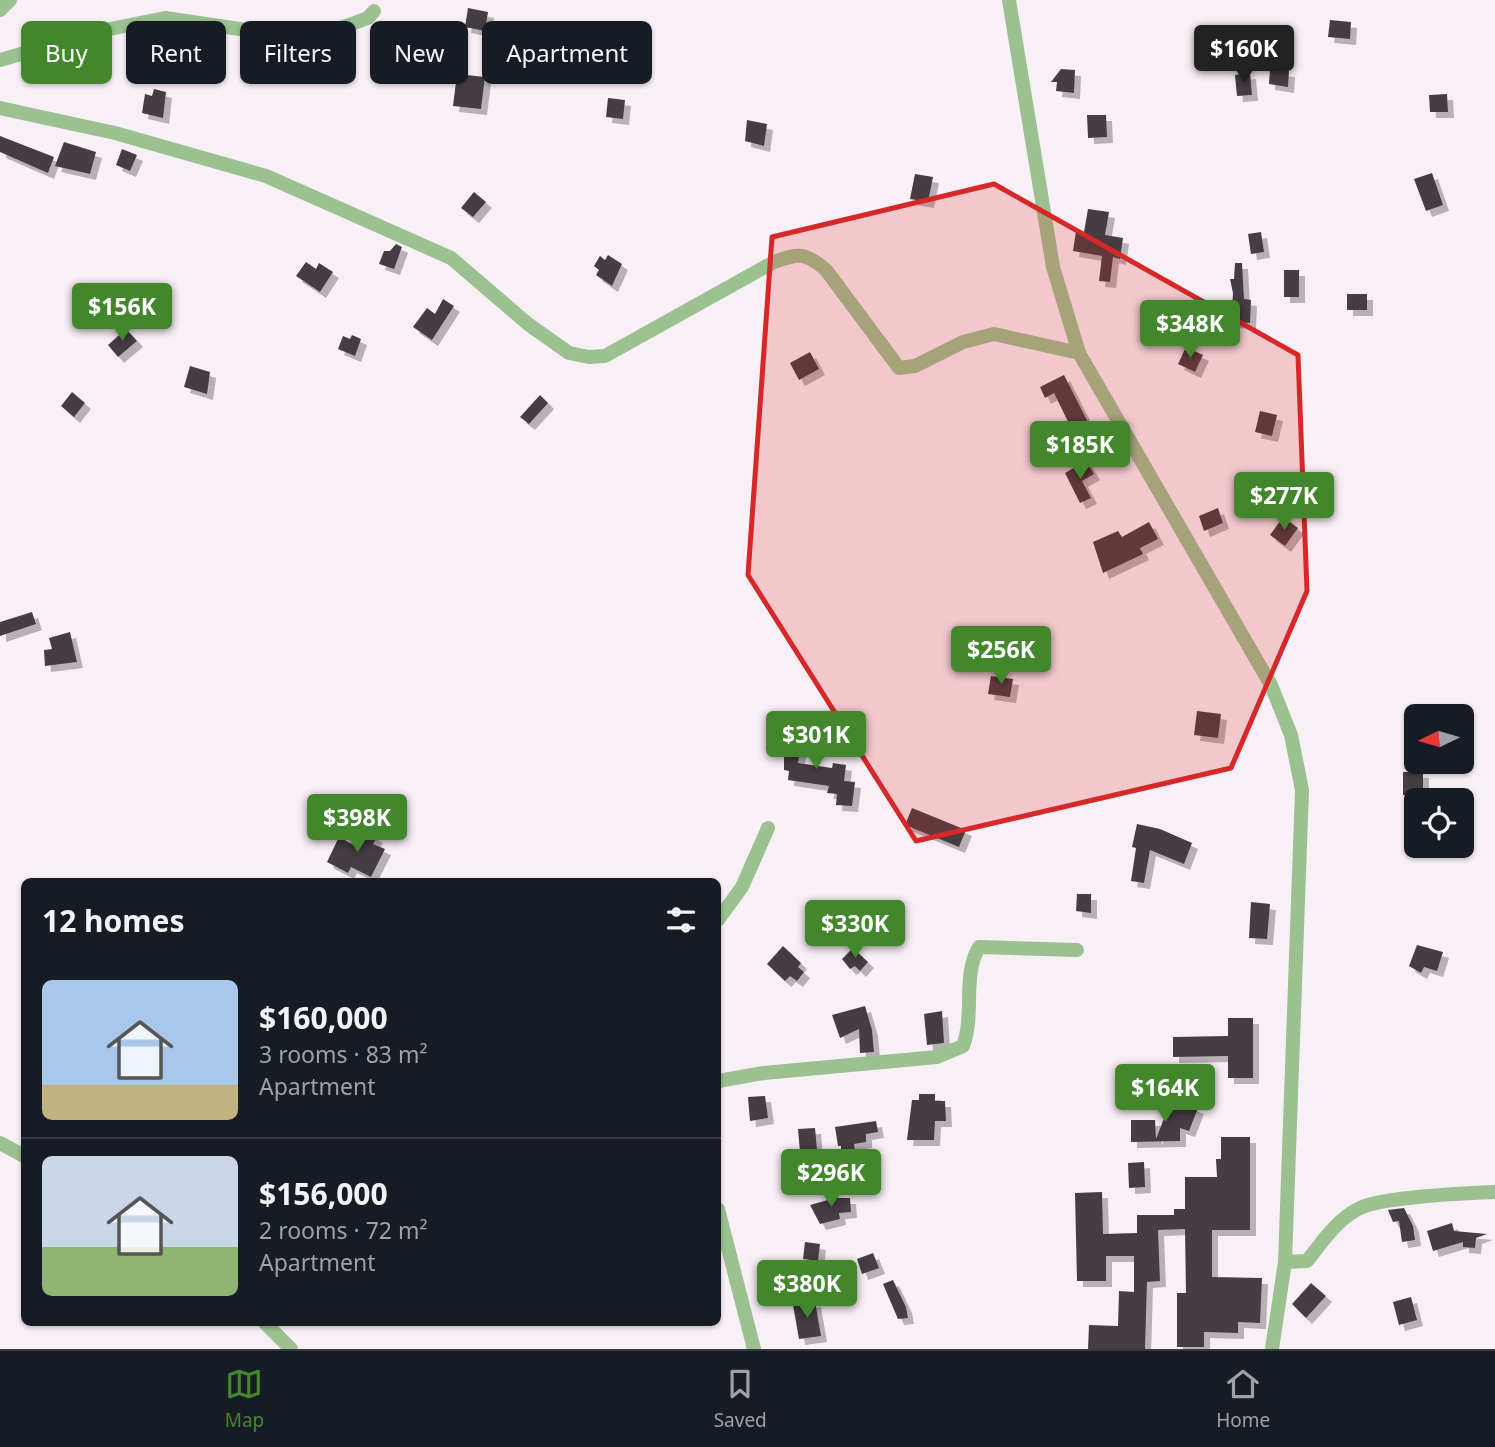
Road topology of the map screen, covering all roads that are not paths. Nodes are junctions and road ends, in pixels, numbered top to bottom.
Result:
1 (10, 0) edge
2 (1009, 0) edge
3 (0, 10) edge
4 (374, 10) dead end
5 (0, 60) edge
6 (0, 108) edge
7 (1079, 353) junction
8 (768, 828) dead end
9 (721, 916) edge
10 (1077, 950) dead end
11 (721, 1080) edge
12 (0, 1143) edge
13 (21, 1154) edge
14 (1495, 1192) edge
15 (721, 1221) edge
16 (1285, 1262) junction
17 (268, 1326) edge
18 (292, 1349) edge
19 (754, 1349) edge
20 (1272, 1349) edge

1 - 3 street
2 - 7 street
4 - 5 street
6 - 7 street
7 - 16 street
8 - 9 street
10 - 11 street
12 - 13 street
14 - 16 street
15 - 19 street
16 - 20 street
17 - 18 street

